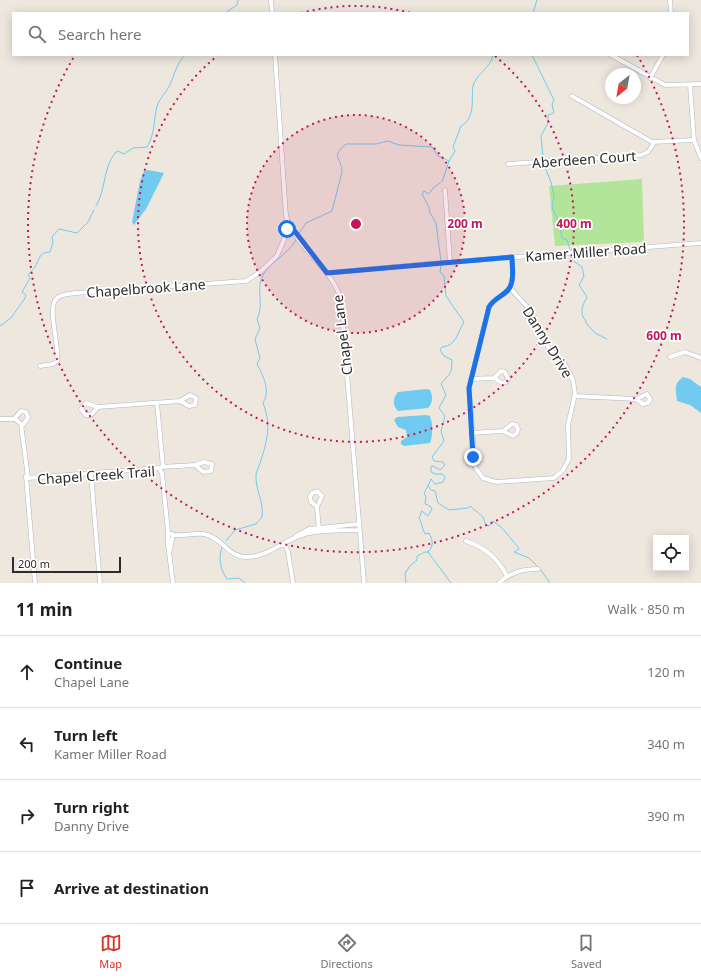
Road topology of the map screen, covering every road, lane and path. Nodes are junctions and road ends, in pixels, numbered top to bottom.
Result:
1 (271, 0) edge
2 (670, 0) edge
3 (272, 12) edge
4 (671, 12) edge
5 (275, 56) edge
6 (613, 56) edge
7 (662, 56) edge
8 (650, 78) junction
9 (701, 84) edge
10 (690, 85) junction
11 (572, 96) dead end
12 (694, 140) junction
13 (654, 143) junction
14 (701, 158) edge
15 (508, 164) dead end
16 (445, 190) dead end
17 (290, 225) junction
18 (701, 243) edge
19 (512, 257) junction
20 (450, 262) junction
21 (327, 273) junction
22 (510, 288) junction
23 (670, 357) dead end
24 (701, 358) edge
25 (40, 366) dead end
26 (494, 378) dead end
27 (470, 379) junction
28 (574, 396) junction
29 (636, 399) dead end
30 (180, 401) dead end
31 (157, 403) junction
32 (98, 407) dead end
33 (0, 419) edge
34 (14, 419) junction
35 (22, 426) junction
36 (503, 431) dead end
37 (471, 433) junction
38 (195, 465) dead end
39 (163, 467) junction
40 (156, 468) junction
41 (26, 474) junction
42 (91, 474) junction
43 (317, 507) dead end
44 (359, 524) junction
45 (319, 530) junction
46 (360, 530) junction
47 (168, 532) junction
48 (173, 535) junction
49 (466, 541) dead end
50 (284, 543) junction
51 (170, 555) junction
52 (538, 569) dead end
53 (507, 576) junction
54 (35, 583) edge
55 (100, 583) edge
56 (173, 583) edge
57 (293, 583) edge
58 (364, 583) edge
59 (499, 583) edge

1 - 3 street
2 - 4 street
5 - 17 street, Chapel Lane
6 - 8 street
7 - 8 street
8 - 10 street
9 - 10 street
10 - 12 street
11 - 13 street
12 - 13 street
12 - 14 street
13 - 15 street, Aberdeen Court
16 - 20 street
17 - 21 street, Chapel Lane
17 - 25 street, Chapelbrook Lane
18 - 19 street, Kamer Miller Road
19 - 20 street, Kamer Miller Road
19 - 22 street
20 - 21 street, Kamer Miller Road
21 - 44 street, Chapel Lane
22 - 27 street, Danny Drive
22 - 28 street, Danny Drive
23 - 24 street
26 - 27 street
27 - 37 street, Danny Drive
28 - 29 street
28 - 37 street, Danny Drive
30 - 31 street
31 - 32 street
31 - 39 street
33 - 34 street
34 - 35 street
34 - 35 street, Chapel Creek Trail
35 - 41 street, Chapel Creek Trail
36 - 37 street
38 - 39 street
39 - 40 street
40 - 42 street, Chapel Creek Trail
40 - 47 street, Chapel Creek Trail
41 - 42 street, Chapel Creek Trail
41 - 54 street
42 - 55 street
43 - 45 street
44 - 45 street
44 - 46 street, Chapel Lane
45 - 46 street
45 - 50 street
46 - 58 street, Chapel Lane
47 - 48 street
47 - 51 street
48 - 50 street
48 - 51 street
49 - 53 street
50 - 57 street
51 - 56 street
52 - 53 street
53 - 59 street

